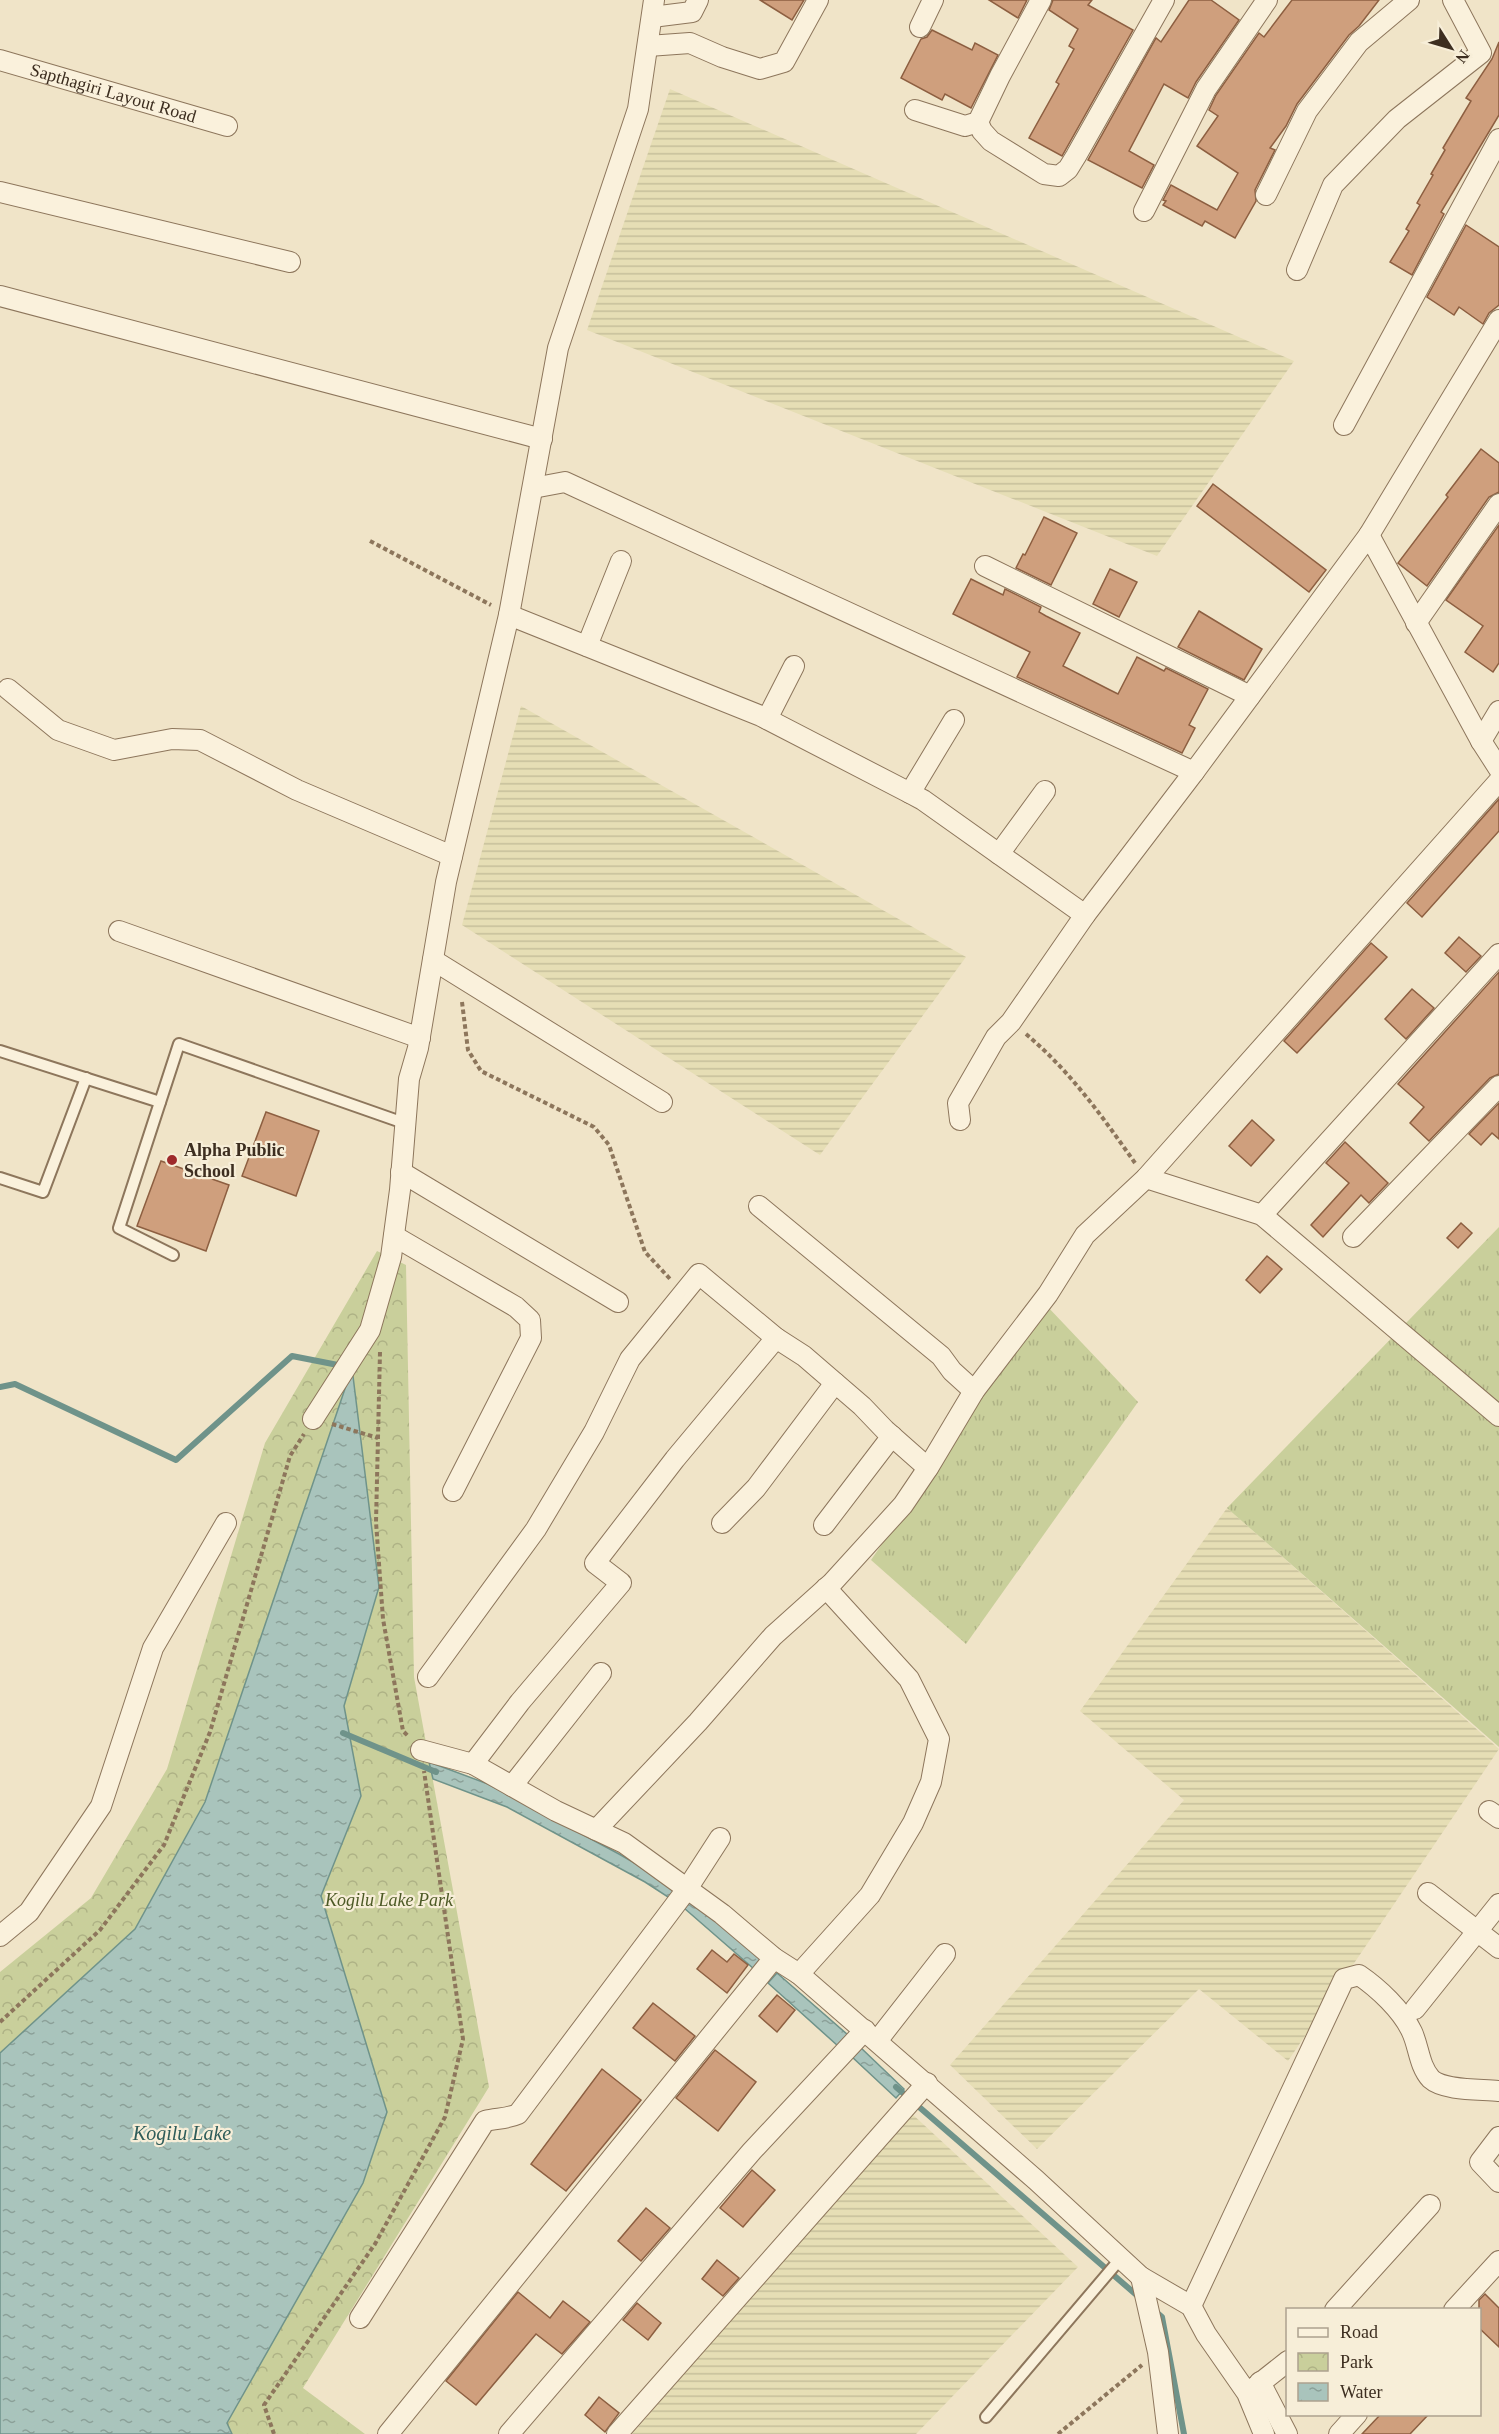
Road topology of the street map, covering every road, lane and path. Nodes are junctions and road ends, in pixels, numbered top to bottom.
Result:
1 (698, 0) edge
2 (818, 0) edge
3 (933, 0) edge
4 (1041, 0) edge
5 (1164, 0) edge
6 (1267, 0) edge
7 (1409, 0) edge
8 (1453, 0) edge
9 (653, 9) edge
10 (920, 27) dead end
11 (648, 46) junction
12 (0, 60) edge
13 (915, 110) dead end
14 (978, 122) junction
15 (227, 126) dead end
16 (1499, 139) edge
17 (0, 192) edge
18 (1266, 195) dead end
19 (1144, 211) dead end
20 (290, 262) dead end
21 (1297, 270) dead end
22 (0, 296) edge
23 (1499, 320) edge
24 (1344, 425) dead end
25 (542, 439) junction
26 (533, 488) junction
27 (1499, 504) edge
28 (1370, 535) junction
29 (370, 541) dead end
30 (621, 561) dead end
31 (985, 566) dead end
32 (509, 615) junction
33 (1416, 623) junction
34 (586, 646) junction
35 (794, 666) dead end
36 (8, 688) dead end
37 (1250, 696) junction
38 (1499, 711) edge
39 (767, 719) junction
40 (954, 720) dead end
41 (1481, 741) junction
42 (1499, 769) edge
43 (1194, 772) junction
44 (1499, 781) edge
45 (1045, 791) dead end
46 (910, 793) junction
47 (999, 854) junction
48 (452, 856) junction
49 (1085, 915) junction
50 (119, 931) dead end
51 (1499, 954) edge
52 (433, 960) junction
53 (459, 976) junction
54 (1011, 1022) junction
55 (420, 1038) junction
56 (0, 1051) edge
57 (87, 1078) junction
58 (1499, 1086) edge
59 (160, 1102) junction
60 (662, 1102) dead end
61 (960, 1120) dead end
62 (404, 1123) junction
63 (401, 1172) junction
64 (0, 1178) edge
65 (1146, 1178) junction
66 (759, 1206) dead end
67 (1262, 1215) junction
68 (394, 1236) junction
69 (1353, 1237) dead end
70 (173, 1255) dead end
71 (683, 1294) junction
72 (618, 1302) dead end
73 (776, 1338) junction
74 (381, 1346) dead end
75 (835, 1383) junction
76 (974, 1391) junction
77 (1499, 1416) edge
78 (313, 1419) junction
79 (892, 1436) junction
80 (378, 1438) junction
81 (928, 1468) junction
82 (453, 1491) dead end
83 (226, 1523) dead end
84 (722, 1523) dead end
85 (824, 1525) dead end
86 (826, 1588) junction
87 (601, 1673) dead end
88 (428, 1677) dead end
89 (422, 1750) junction
90 (473, 1764) junction
91 (512, 1786) junction
92 (596, 1830) junction
93 (720, 1838) dead end
94 (687, 1889) junction
95 (1428, 1893) dead end
96 (1499, 1904) edge
97 (1476, 1932) junction
98 (0, 1936) edge
99 (1499, 1948) edge
100 (945, 1954) dead end
101 (774, 1958) junction
102 (799, 1974) junction
103 (1415, 2009) dead end
104 (0, 2022) edge
105 (871, 2036) junction
106 (927, 2083) junction
107 (1499, 2091) edge
108 (1499, 2137) edge
109 (1499, 2181) edge
110 (1430, 2205) dead end
111 (1122, 2258) junction
112 (1499, 2261) edge
113 (1141, 2277) junction
114 (1191, 2306) junction
115 (1337, 2308) edge
116 (1456, 2308) edge
117 (360, 2318) dead end
118 (1158, 2352) junction
119 (1286, 2362) edge
120 (1254, 2387) junction
121 (1356, 2416) edge
122 (986, 2417) dead end
123 (274, 2434) edge
124 (388, 2434) edge
125 (509, 2434) edge
126 (617, 2434) edge
127 (1058, 2434) edge
128 (1168, 2434) edge
129 (1264, 2434) edge
130 (1287, 2434) edge
131 (1339, 2434) edge

1 - 9 street
2 - 11 street
3 - 10 street
4 - 14 street
5 - 14 street
6 - 19 street
7 - 18 street
8 - 21 street
9 - 11 street
11 - 25 street
12 - 15 street, Sapthagiri Layout Road
13 - 14 street
16 - 24 street
17 - 20 street
22 - 25 street
23 - 28 street
25 - 26 street
26 - 32 street
26 - 43 street
27 - 33 street
28 - 33 street
28 - 37 street
29 - 32 path
30 - 34 street
31 - 37 street
32 - 34 street
32 - 48 street
33 - 41 street
34 - 39 street
35 - 39 street
36 - 48 street
37 - 43 street
38 - 41 street
39 - 46 street
40 - 46 street
41 - 42 street
43 - 49 street
44 - 65 street
45 - 47 street
46 - 47 street
47 - 49 street
48 - 52 street
49 - 54 street
50 - 55 street
51 - 67 street
52 - 53 street
52 - 55 street
53 - 60 street
53 - 71 path
54 - 61 street
54 - 65 path
55 - 62 street
56 - 57 lane
57 - 59 lane
57 - 64 lane
58 - 69 street
59 - 62 lane
59 - 70 lane
62 - 63 street
63 - 68 street
63 - 72 street
65 - 67 street
65 - 76 street
66 - 76 street
67 - 77 street
68 - 78 street
68 - 82 street
71 - 73 street
71 - 88 street
73 - 75 street
73 - 90 street
74 - 80 path
75 - 79 street
75 - 84 street
76 - 81 street
78 - 80 path
78 - 104 path
79 - 81 street
79 - 85 street
80 - 89 path
81 - 86 street
83 - 98 street
86 - 92 street
86 - 102 street
87 - 91 street
89 - 90 street
89 - 123 path
90 - 91 street
91 - 92 street
92 - 94 street
93 - 94 street
94 - 101 street
94 - 117 street
95 - 97 street
96 - 97 street
97 - 99 street
97 - 103 street
100 - 105 street
101 - 102 street
101 - 124 street
102 - 105 street
105 - 106 street
105 - 125 street
106 - 111 street
106 - 126 street
107 - 114 street
108 - 109 street
110 - 115 street
111 - 113 street
111 - 122 lane
112 - 116 street
113 - 114 street
113 - 118 street
114 - 120 street
118 - 127 path
118 - 128 street
119 - 120 street
120 - 129 street
120 - 130 street
121 - 131 street

